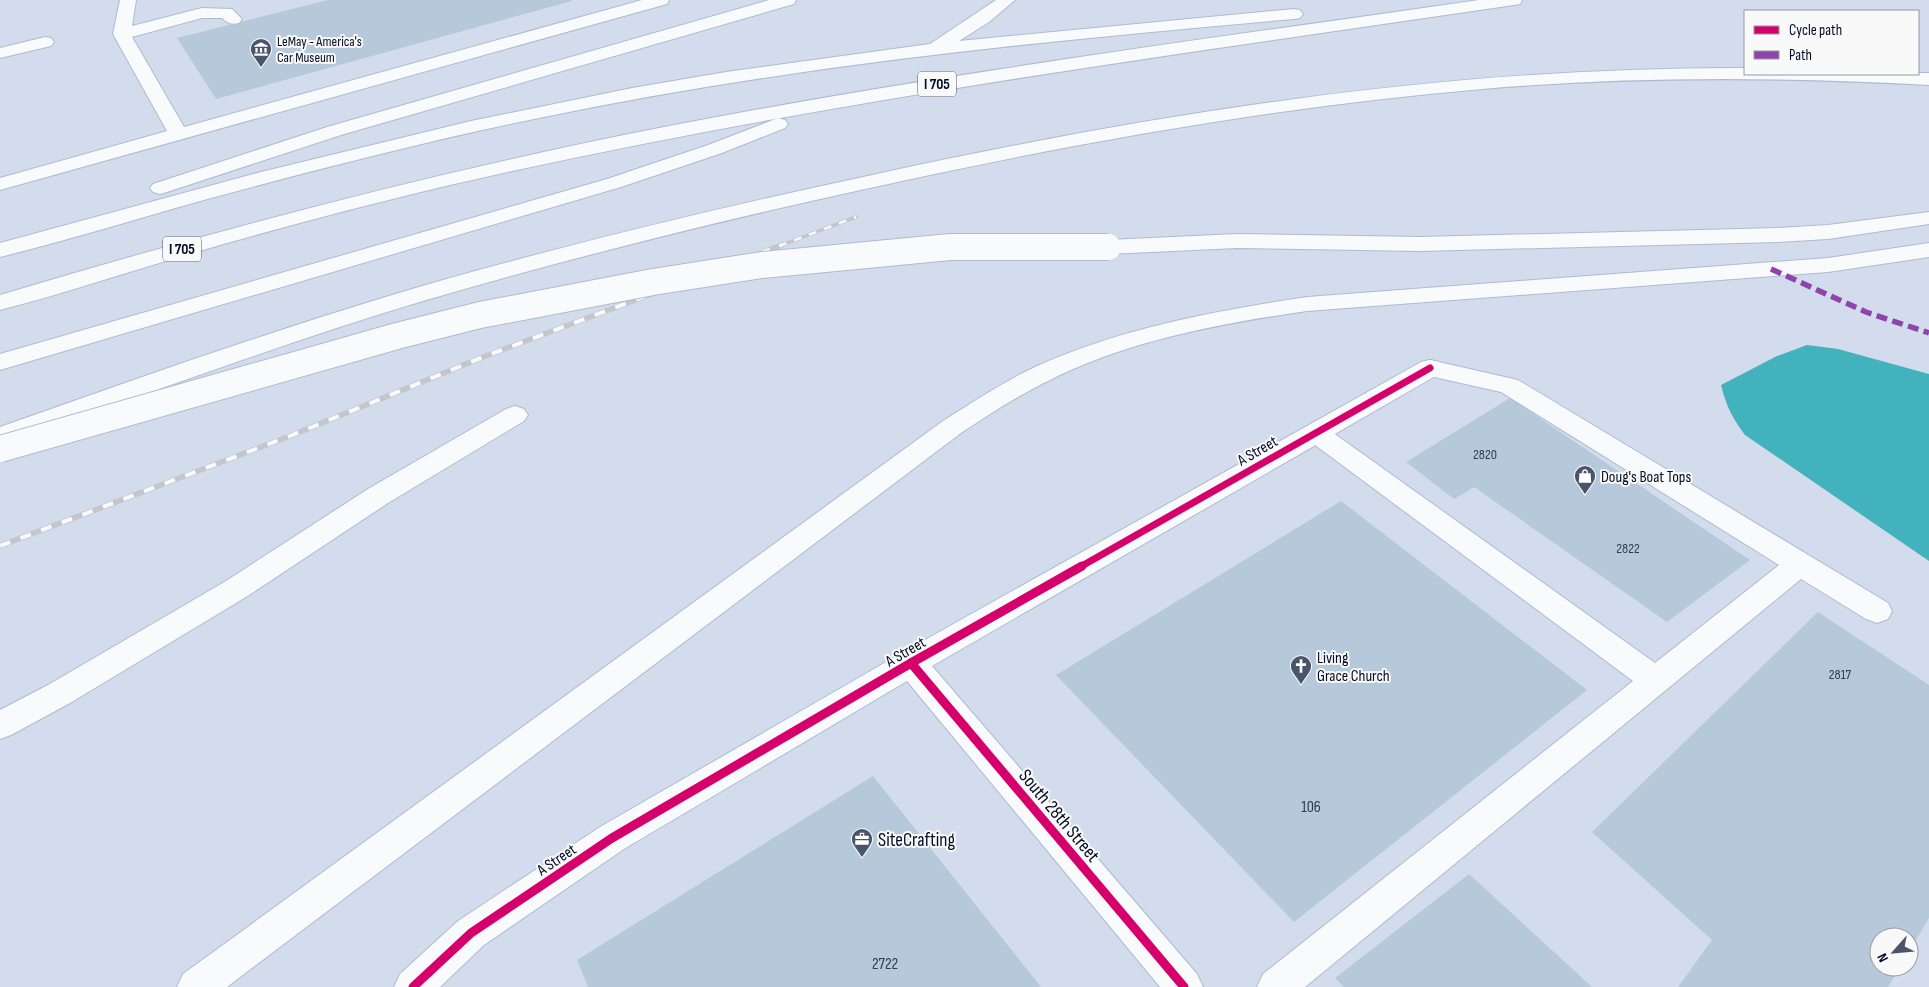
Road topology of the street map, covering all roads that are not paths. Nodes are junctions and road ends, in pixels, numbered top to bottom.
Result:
1 (128, 0) edge
2 (661, 0) edge
3 (788, 0) edge
4 (1006, 0) edge
5 (1472, 0) edge
6 (1514, 0) edge
7 (233, 18) dead end
8 (122, 34) junction
9 (45, 42) dead end
10 (0, 53) edge
11 (1744, 74) edge
12 (1814, 75) edge
13 (1929, 79) edge
14 (178, 134) junction
15 (0, 184) edge
16 (1929, 218) edge
17 (0, 239) edge
18 (0, 250) edge
19 (1929, 250) edge
20 (0, 303) edge
21 (0, 362) edge
22 (515, 415) dead end
23 (1316, 433) junction
24 (0, 436) edge
25 (0, 449) edge
26 (1800, 564) junction
27 (1877, 611) dead end
28 (911, 664) junction
29 (1655, 680) junction
30 (0, 725) edge
31 (196, 987) edge
32 (413, 987) edge
33 (1184, 987) edge
34 (1276, 987) edge

1 - 8 main road
2 - 14 main road
3 - 17 main road
4 - 21 main road
5 - 18 main road
6 - 20 main road, I 705
7 - 8 main road
8 - 14 main road
9 - 10 main road
11 - 24 main road
12 - 13 main road
14 - 15 main road
16 - 25 main road, bridge
19 - 31 main road
22 - 30 main road
23 - 26 main road, A Street
23 - 28 main road, A Street
23 - 29 main road
26 - 27 main road
26 - 29 main road
28 - 32 main road, A Street
28 - 33 main road, South 28th Street
29 - 34 main road

